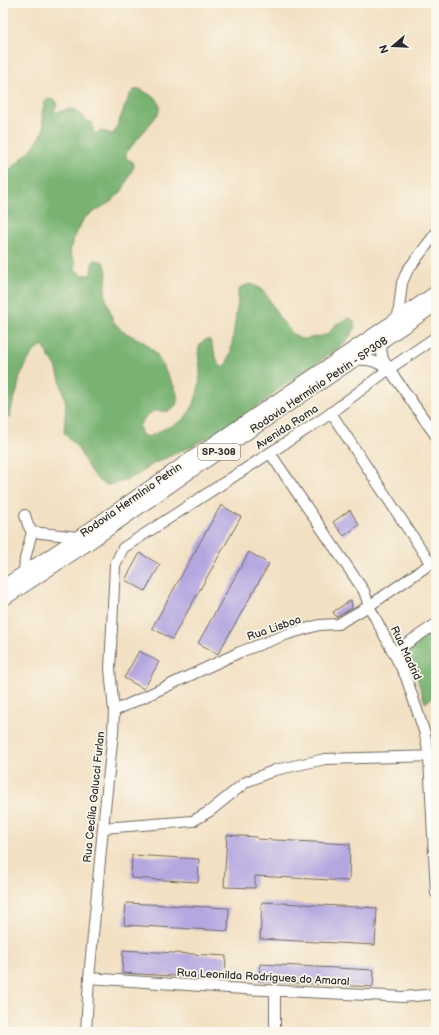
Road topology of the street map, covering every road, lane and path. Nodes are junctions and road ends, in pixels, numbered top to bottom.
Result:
1 (436, 233) edge
2 (436, 292) edge
3 (436, 305) edge
4 (398, 317) junction
5 (436, 337) edge
6 (384, 340) junction
7 (355, 360) junction
8 (390, 369) junction
9 (331, 413) junction
10 (436, 436) edge
11 (270, 453) junction
12 (25, 515) dead end
13 (32, 532) junction
14 (78, 537) junction
15 (433, 562) edge
16 (115, 565) joint
17 (24, 577) junction
18 (3, 584) edge
19 (3, 600) edge
20 (3, 606) edge
21 (369, 606) junction
22 (436, 624) edge
23 (394, 652) junction
24 (114, 711) junction
25 (432, 756) edge
26 (103, 828) junction
27 (436, 893) edge
28 (89, 978) junction
29 (275, 990) junction
30 (436, 994) edge
31 (86, 1032) edge
32 (275, 1032) edge

1 - 4 street
2 - 4 main road, Rodovia Hermínio Petrin / SP-308
3 - 6 main road, Rodovia Hermínio Petrin - SP308 / SP-308
4 - 14 main road, Rodovia Hermínio Petrin / SP-308
5 - 8 street, Avenida Roma
6 - 7 main road, Rodovia Hermínio Petrin - SP308 / SP-308
6 - 8 street
7 - 8 street
7 - 17 main road, Rodovia Hermínio Petrin - SP308 / SP-308
8 - 9 street, Avenida Roma
8 - 10 street
9 - 11 street, Avenida Roma
9 - 15 street
11 - 16 street, Avenida Roma
11 - 21 street, Rua Madrid
12 - 13 street
13 - 14 street
13 - 17 street
14 - 17 main road, Rodovia Hermínio Petrin / SP-308
15 - 21 street, Rua Lisboa
16 - 24 street, Rua Cecília Galucci Furlan
17 - 18 main road, Rodovia Hermínio Petrin / SP-308
17 - 19 main road, Rodovia Hermínio Petrin - SP308 / SP-308
17 - 20 main road
21 - 23 street, Rua Madrid
21 - 24 street, Rua Lisboa
22 - 23 street
23 - 25 street, Rua Madrid
24 - 26 street, Rua Cecília Galucci Furlan
25 - 26 street
25 - 27 street, Rua Madrid
26 - 28 street, Rua Cecília Galucci Furlan
28 - 29 street, Rua Leonilda Rodrigues do Amaral
28 - 31 street, Rua Cecília Galucci Furlan
29 - 30 street, Rua Leonilda Rodrigues do Amaral
29 - 32 street

